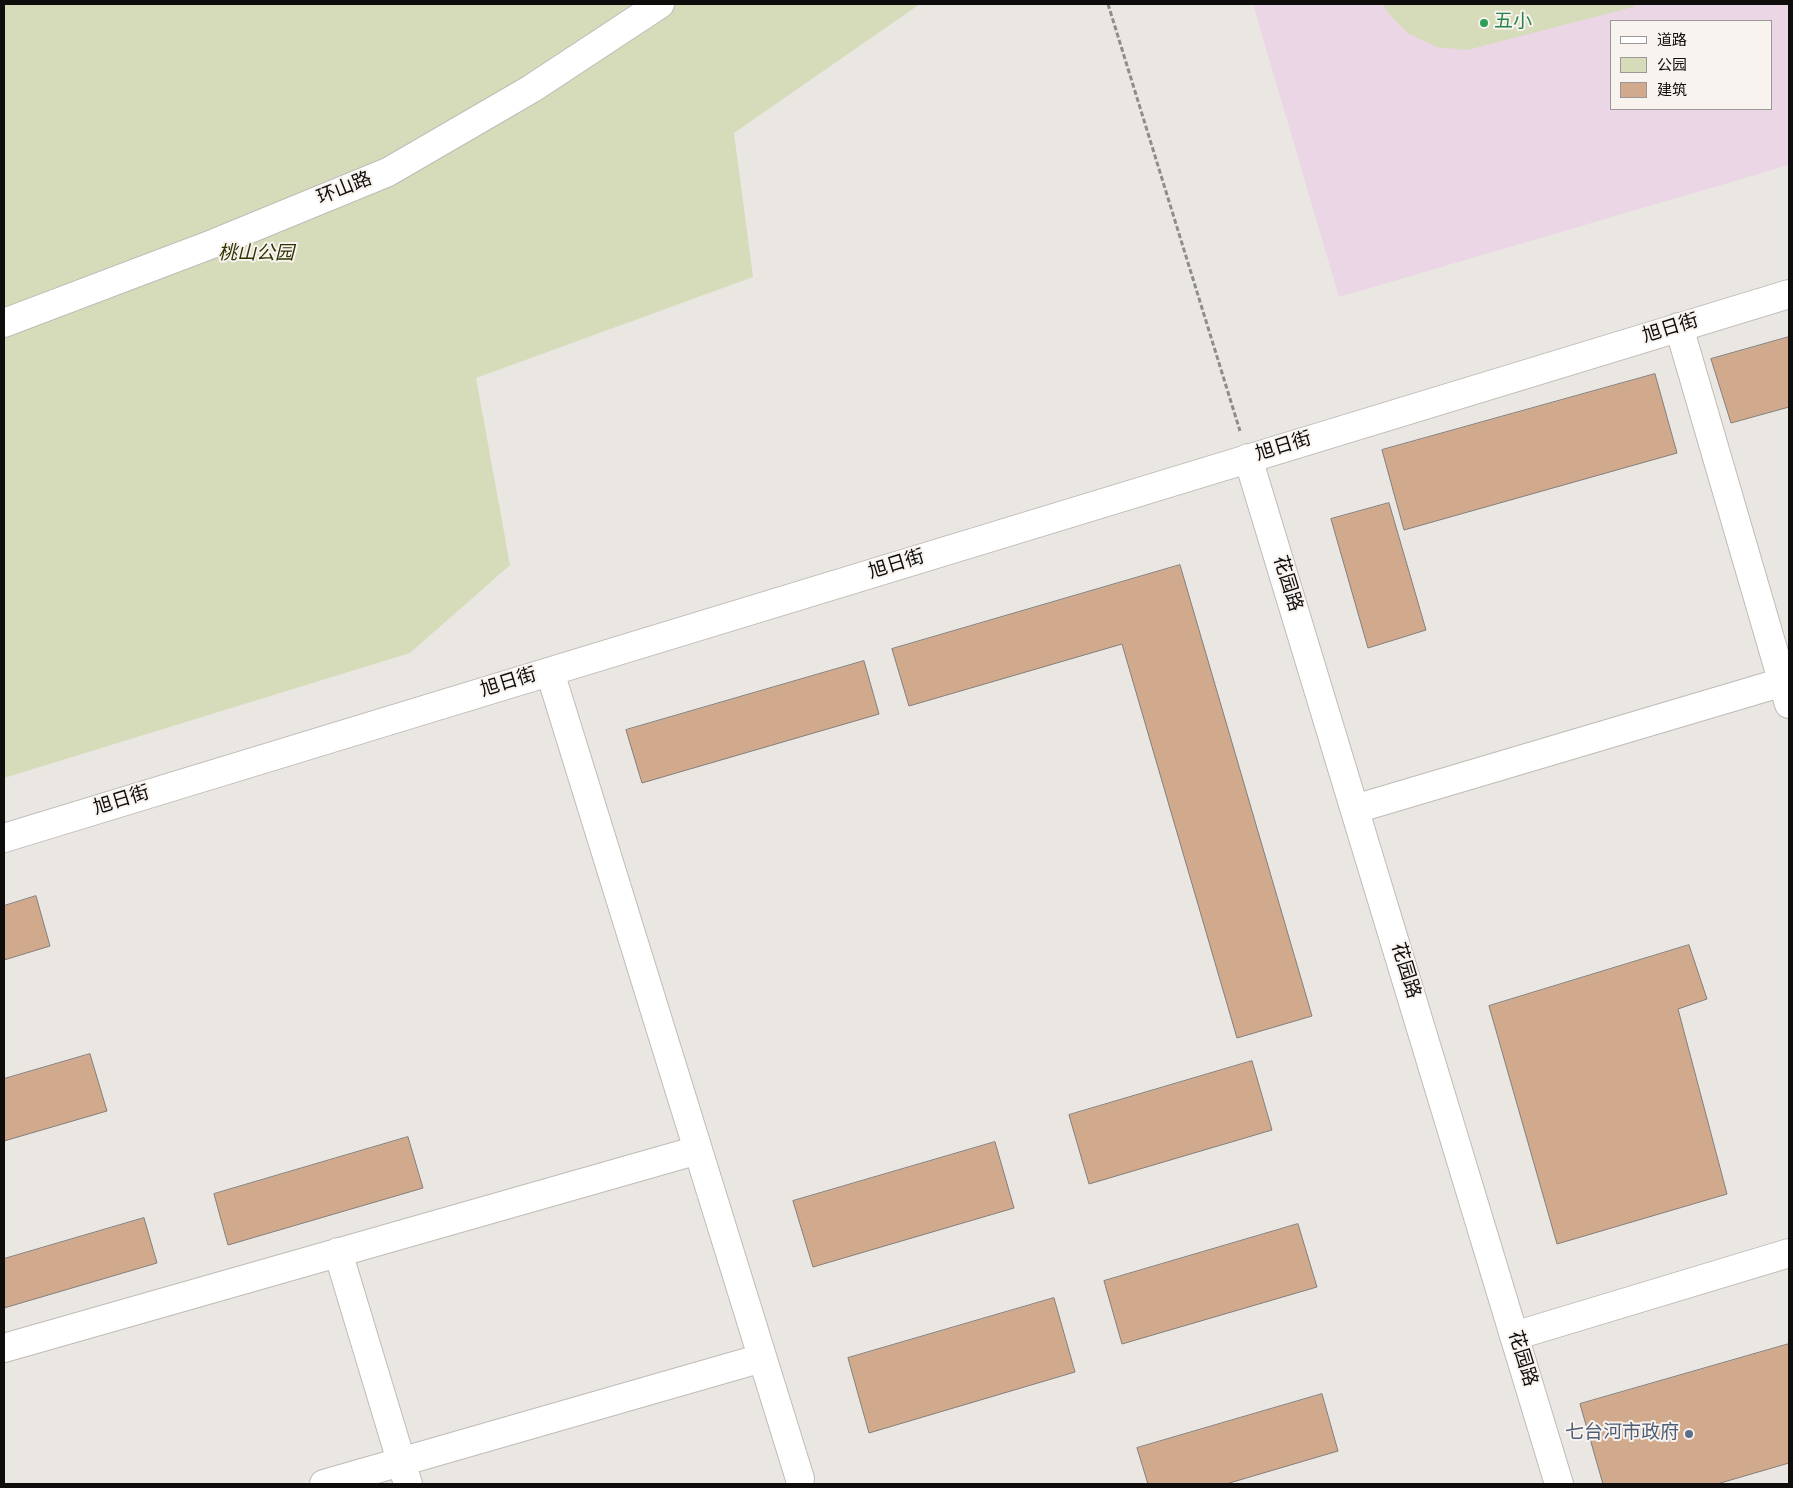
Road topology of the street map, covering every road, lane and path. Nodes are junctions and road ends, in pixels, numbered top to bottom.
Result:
1 (660, 4) edge
2 (1108, 4) edge
3 (1789, 294) edge
4 (4, 323) edge
5 (1679, 327) junction
6 (1248, 458) junction
7 (550, 672) junction
8 (1786, 693) edge
9 (1355, 810) junction
10 (4, 838) edge
11 (698, 1150) junction
12 (338, 1252) junction
13 (1789, 1253) edge
14 (1514, 1336) junction
15 (4, 1348) edge
16 (762, 1358) junction
17 (404, 1473) edge
18 (800, 1479) dead end
19 (324, 1484) edge
20 (1559, 1484) edge

1 - 4 street, 环山路
2 - 6 path
3 - 5 street, 旭日街
5 - 6 street, 旭日街
5 - 8 street
6 - 7 street, 旭日街
6 - 9 street, 花园路
7 - 10 street, 旭日街
7 - 11 street
8 - 9 street
9 - 14 street, 花园路
11 - 12 street
11 - 16 street
12 - 15 street
12 - 17 street
13 - 14 street
14 - 20 street, 花园路
16 - 17 street
16 - 18 street
17 - 19 street

